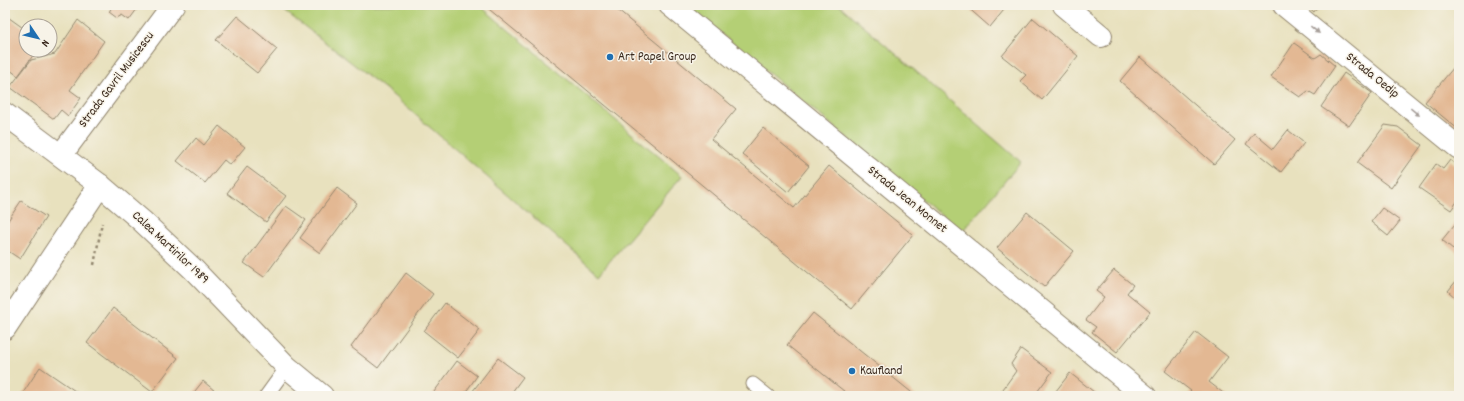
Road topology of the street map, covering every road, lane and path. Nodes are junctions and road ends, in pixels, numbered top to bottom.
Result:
1 (173, 5) edge
2 (670, 5) edge
3 (1064, 5) edge
4 (1284, 5) edge
5 (1101, 36) dead end
6 (5, 114) edge
7 (1459, 148) edge
8 (61, 155) junction
9 (100, 185) junction
10 (104, 217) dead end
11 (94, 265) dead end
12 (5, 328) edge
13 (287, 368) junction
14 (753, 384) dead end
15 (266, 396) edge
16 (322, 396) edge
17 (768, 396) edge
18 (1145, 396) edge

1 - 8 street, Strada Gavril Musicescu
2 - 18 street, Strada Jean Monnet
3 - 5 street
4 -> 7 street, Strada Oedip
6 - 8 street, Calea Martirilor 1989
8 - 9 street, Calea Martirilor 1989
9 - 12 street
9 - 13 street, Calea Martirilor 1989
10 - 11 path
13 - 15 lane
13 - 16 street, Calea Martirilor 1989
14 - 17 lane

